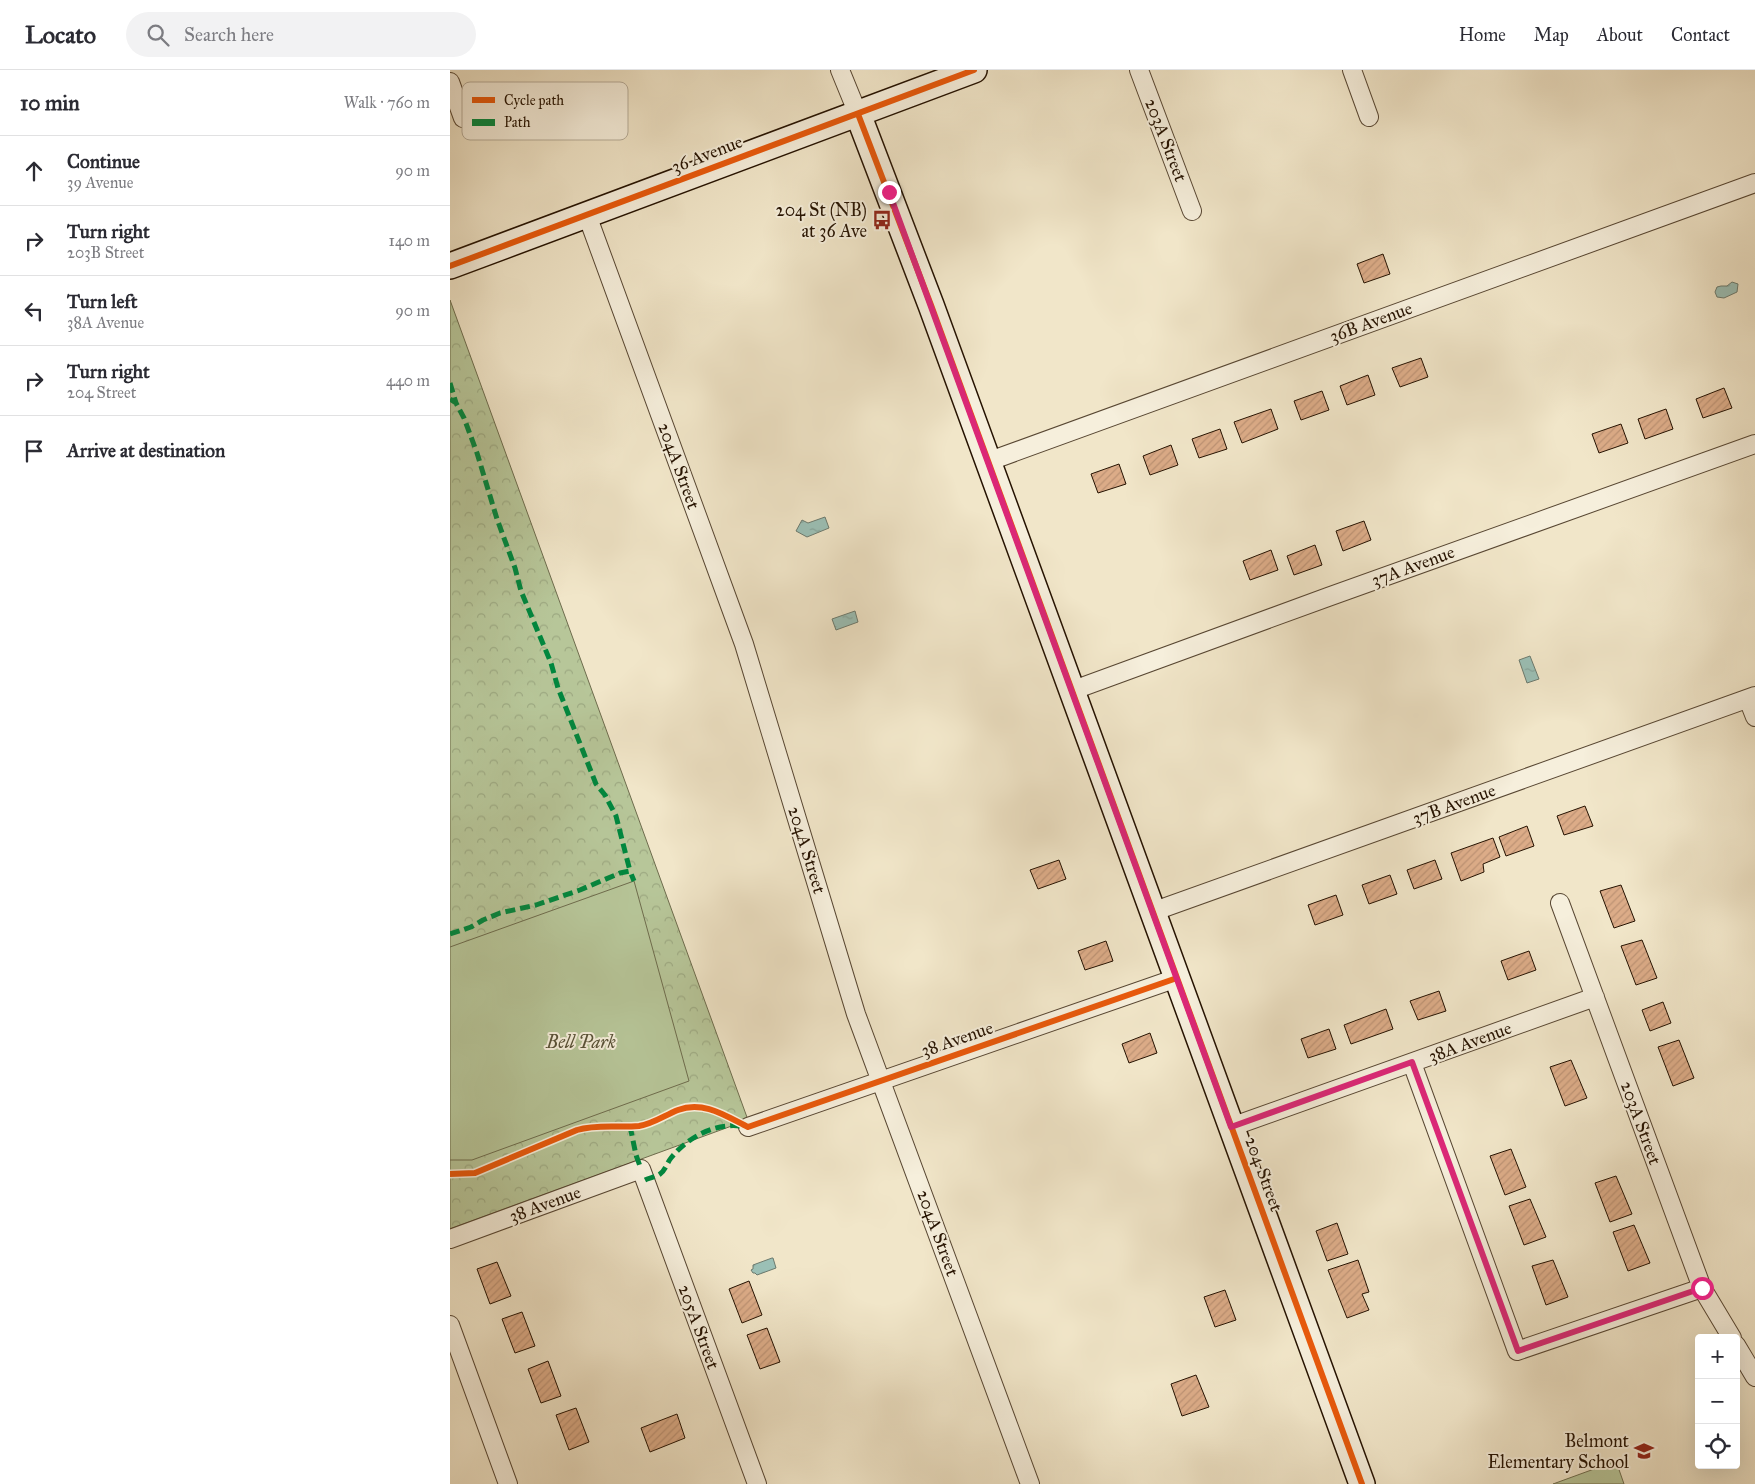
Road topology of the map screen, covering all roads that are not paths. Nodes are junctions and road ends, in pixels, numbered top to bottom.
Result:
1 (840, 70) edge
2 (974, 70) edge
3 (1139, 70) edge
4 (1352, 70) edge
5 (450, 82) edge
6 (858, 114) junction
7 (462, 115) edge
8 (1369, 117) dead end
9 (1755, 183) edge
10 (1192, 211) dead end
11 (587, 215) junction
12 (450, 266) edge
13 (1755, 444) edge
14 (987, 462) junction
15 (1071, 691) junction
16 (1752, 697) edge
17 (1755, 717) edge
18 (1560, 903) dead end
19 (1152, 912) junction
20 (1176, 978) junction
21 (1595, 997) junction
22 (1412, 1062) junction
23 (882, 1082) junction
24 (748, 1127) dead end
25 (1231, 1127) junction
26 (641, 1169) joint
27 (450, 1239) edge
28 (1702, 1288) junction
29 (450, 1325) edge
30 (1730, 1334) edge
31 (1740, 1352) edge
32 (1755, 1376) edge
33 (508, 1484) edge
34 (757, 1484) edge
35 (1030, 1484) edge
36 (1362, 1484) edge

1 - 6 street
2 - 6 street, 36 Avenue
3 - 10 street, 203A Street
4 - 8 street
5 - 7 street
6 - 11 street, 36 Avenue
6 - 14 street, 204 Street
9 - 14 street, 36B Avenue
11 - 12 street, 36 Avenue
11 - 23 street, 204A Street
13 - 15 street, 37A Avenue
14 - 15 street, 204 Street
15 - 19 street, 204 Street
16 - 17 street
16 - 19 street, 37B Avenue
18 - 21 street, 203A Street
19 - 20 street, 204 Street
20 - 23 street, 38 Avenue
20 - 25 street, 204 Street
21 - 22 street, 38A Avenue
21 - 28 street, 203A Street
22 - 25 street, 38A Avenue
22 - 28 street
23 - 24 street, 38 Avenue
23 - 35 street, 204A Street
25 - 36 street, 204 Street
26 - 27 street, 38 Avenue
26 - 34 street, 205A Street
28 - 30 street, 203A Street
29 - 33 street
31 - 32 street

